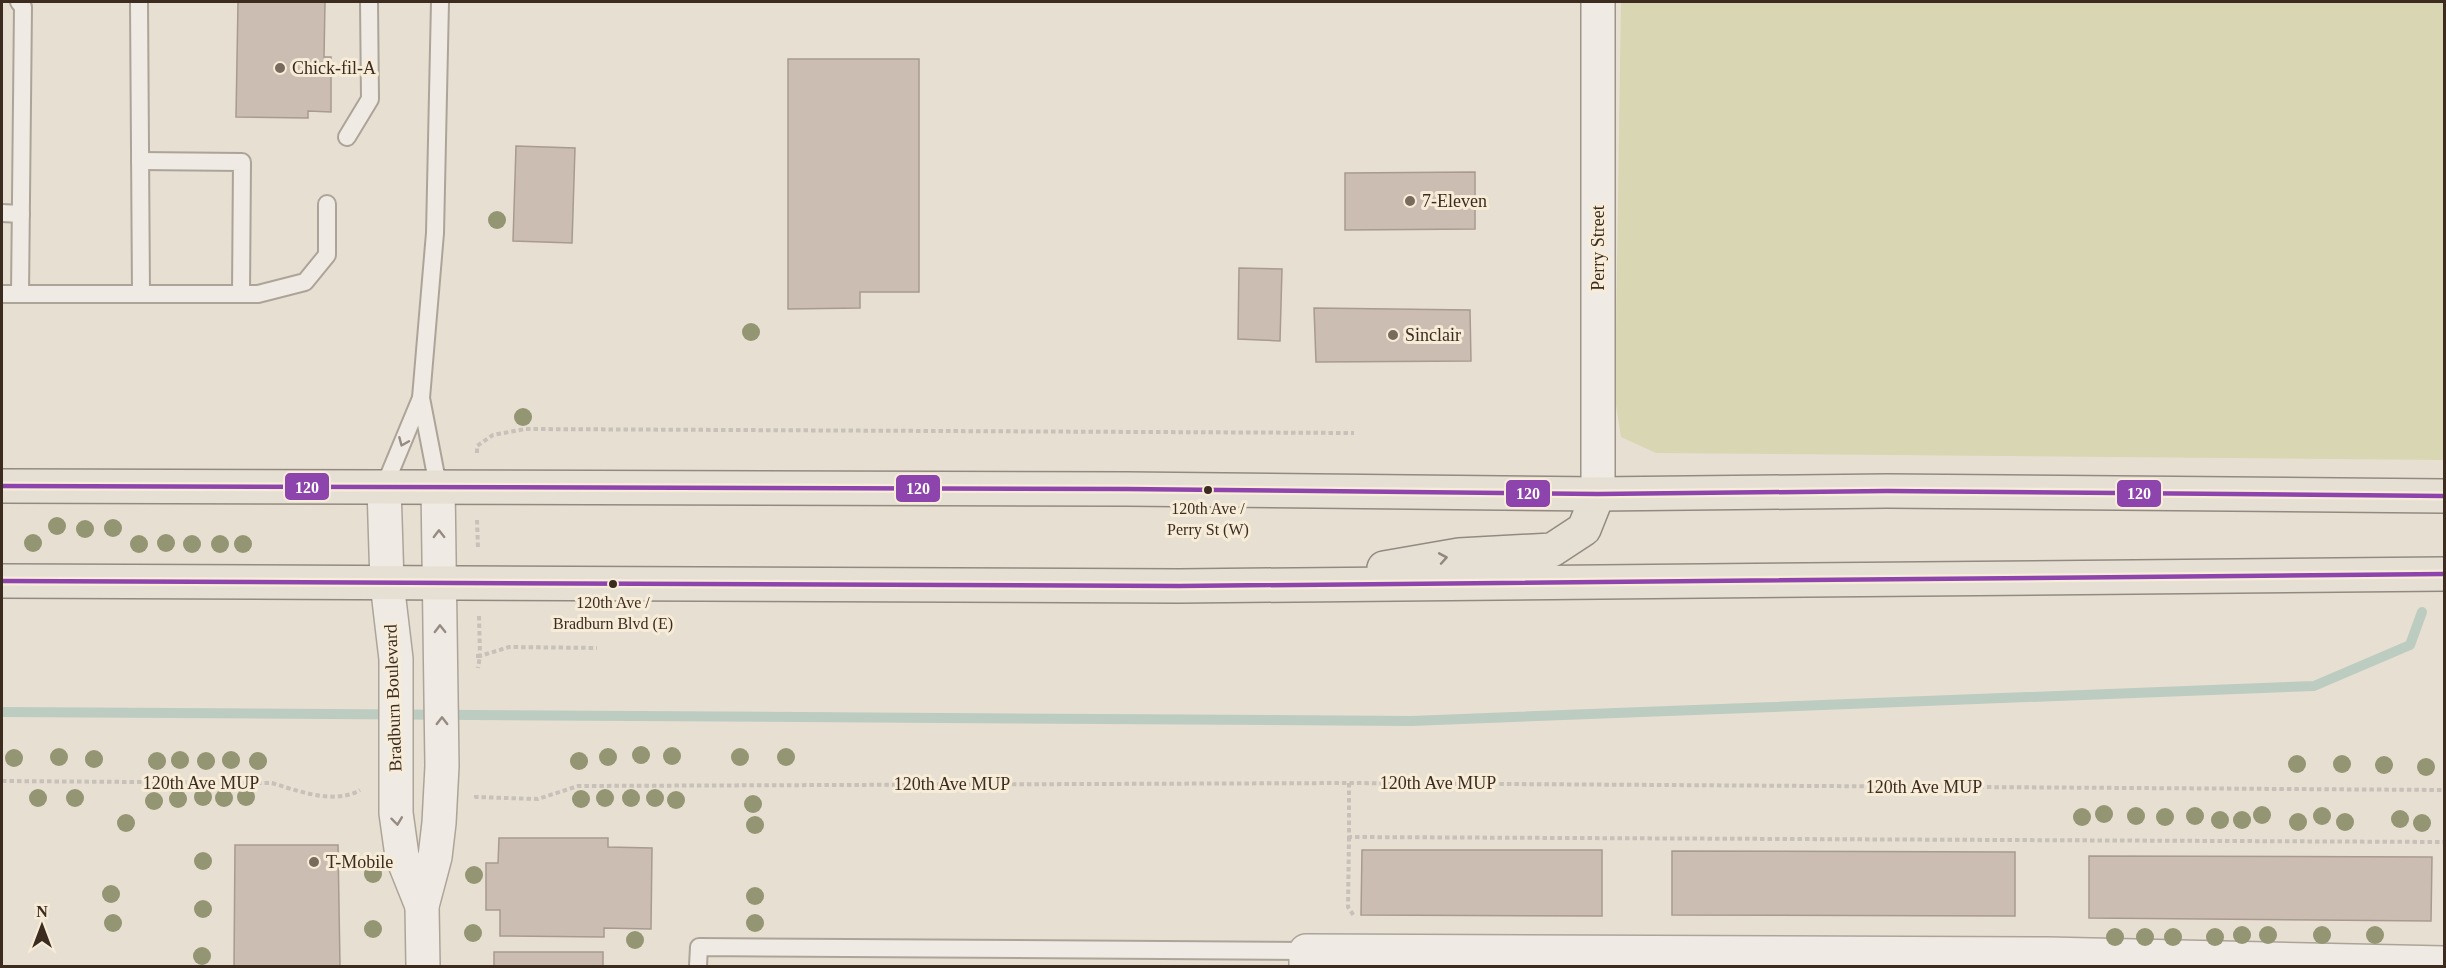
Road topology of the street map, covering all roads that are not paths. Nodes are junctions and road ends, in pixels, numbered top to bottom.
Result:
1 (139, 2) edge
2 (369, 2) edge
3 (440, 2) edge
4 (1598, 2) edge
5 (21, 4) edge
6 (347, 137) dead end
7 (141, 161) junction
8 (327, 204) dead end
9 (2, 213) edge
10 (21, 214) junction
11 (2, 294) edge
12 (20, 294) junction
13 (141, 294) junction
14 (242, 294) junction
15 (421, 398) junction
16 (2, 486) edge
17 (438, 486) junction
18 (384, 487) junction
19 (1598, 494) junction
20 (2445, 496) edge
21 (2445, 574) edge
22 (2, 581) edge
23 (387, 582) junction
24 (439, 582) junction
25 (1282, 585) junction
26 (422, 906) junction
27 (1306, 959) edge
28 (1471, 960) edge
29 (1634, 960) edge
30 (1784, 960) edge
31 (1892, 960) edge
32 (2048, 960) edge
33 (2196, 962) edge
34 (2301, 963) edge
35 (2445, 963) edge
36 (423, 966) edge
37 (698, 966) edge

1 - 7 lane
2 - 6 lane
3 - 15 lane
4 - 19 street, Perry Street
5 - 10 lane
7 - 13 lane
7 - 14 lane
8 - 14 lane
9 - 10 lane
10 - 12 lane
11 - 12 lane
12 - 13 lane
13 - 14 lane
15 - 17 lane
15 -> 18 lane
16 - 18 main road
17 - 18 main road
17 - 19 main road
24 -> 17 street, Bradburn Boulevard
18 - 23 street, Bradburn Boulevard
19 - 20 main road
25 -> 19 main road
21 - 25 main road
22 - 23 main road
23 - 24 main road
23 -> 26 street, Bradburn Boulevard
24 - 25 main road
26 -> 24 street, Bradburn Boulevard
26 - 36 street, Bradburn Boulevard
27 - 28 street
27 - 37 lane
28 - 29 street
29 - 30 street
30 - 31 street
31 - 32 street
32 - 33 street
33 - 34 street
34 - 35 street

